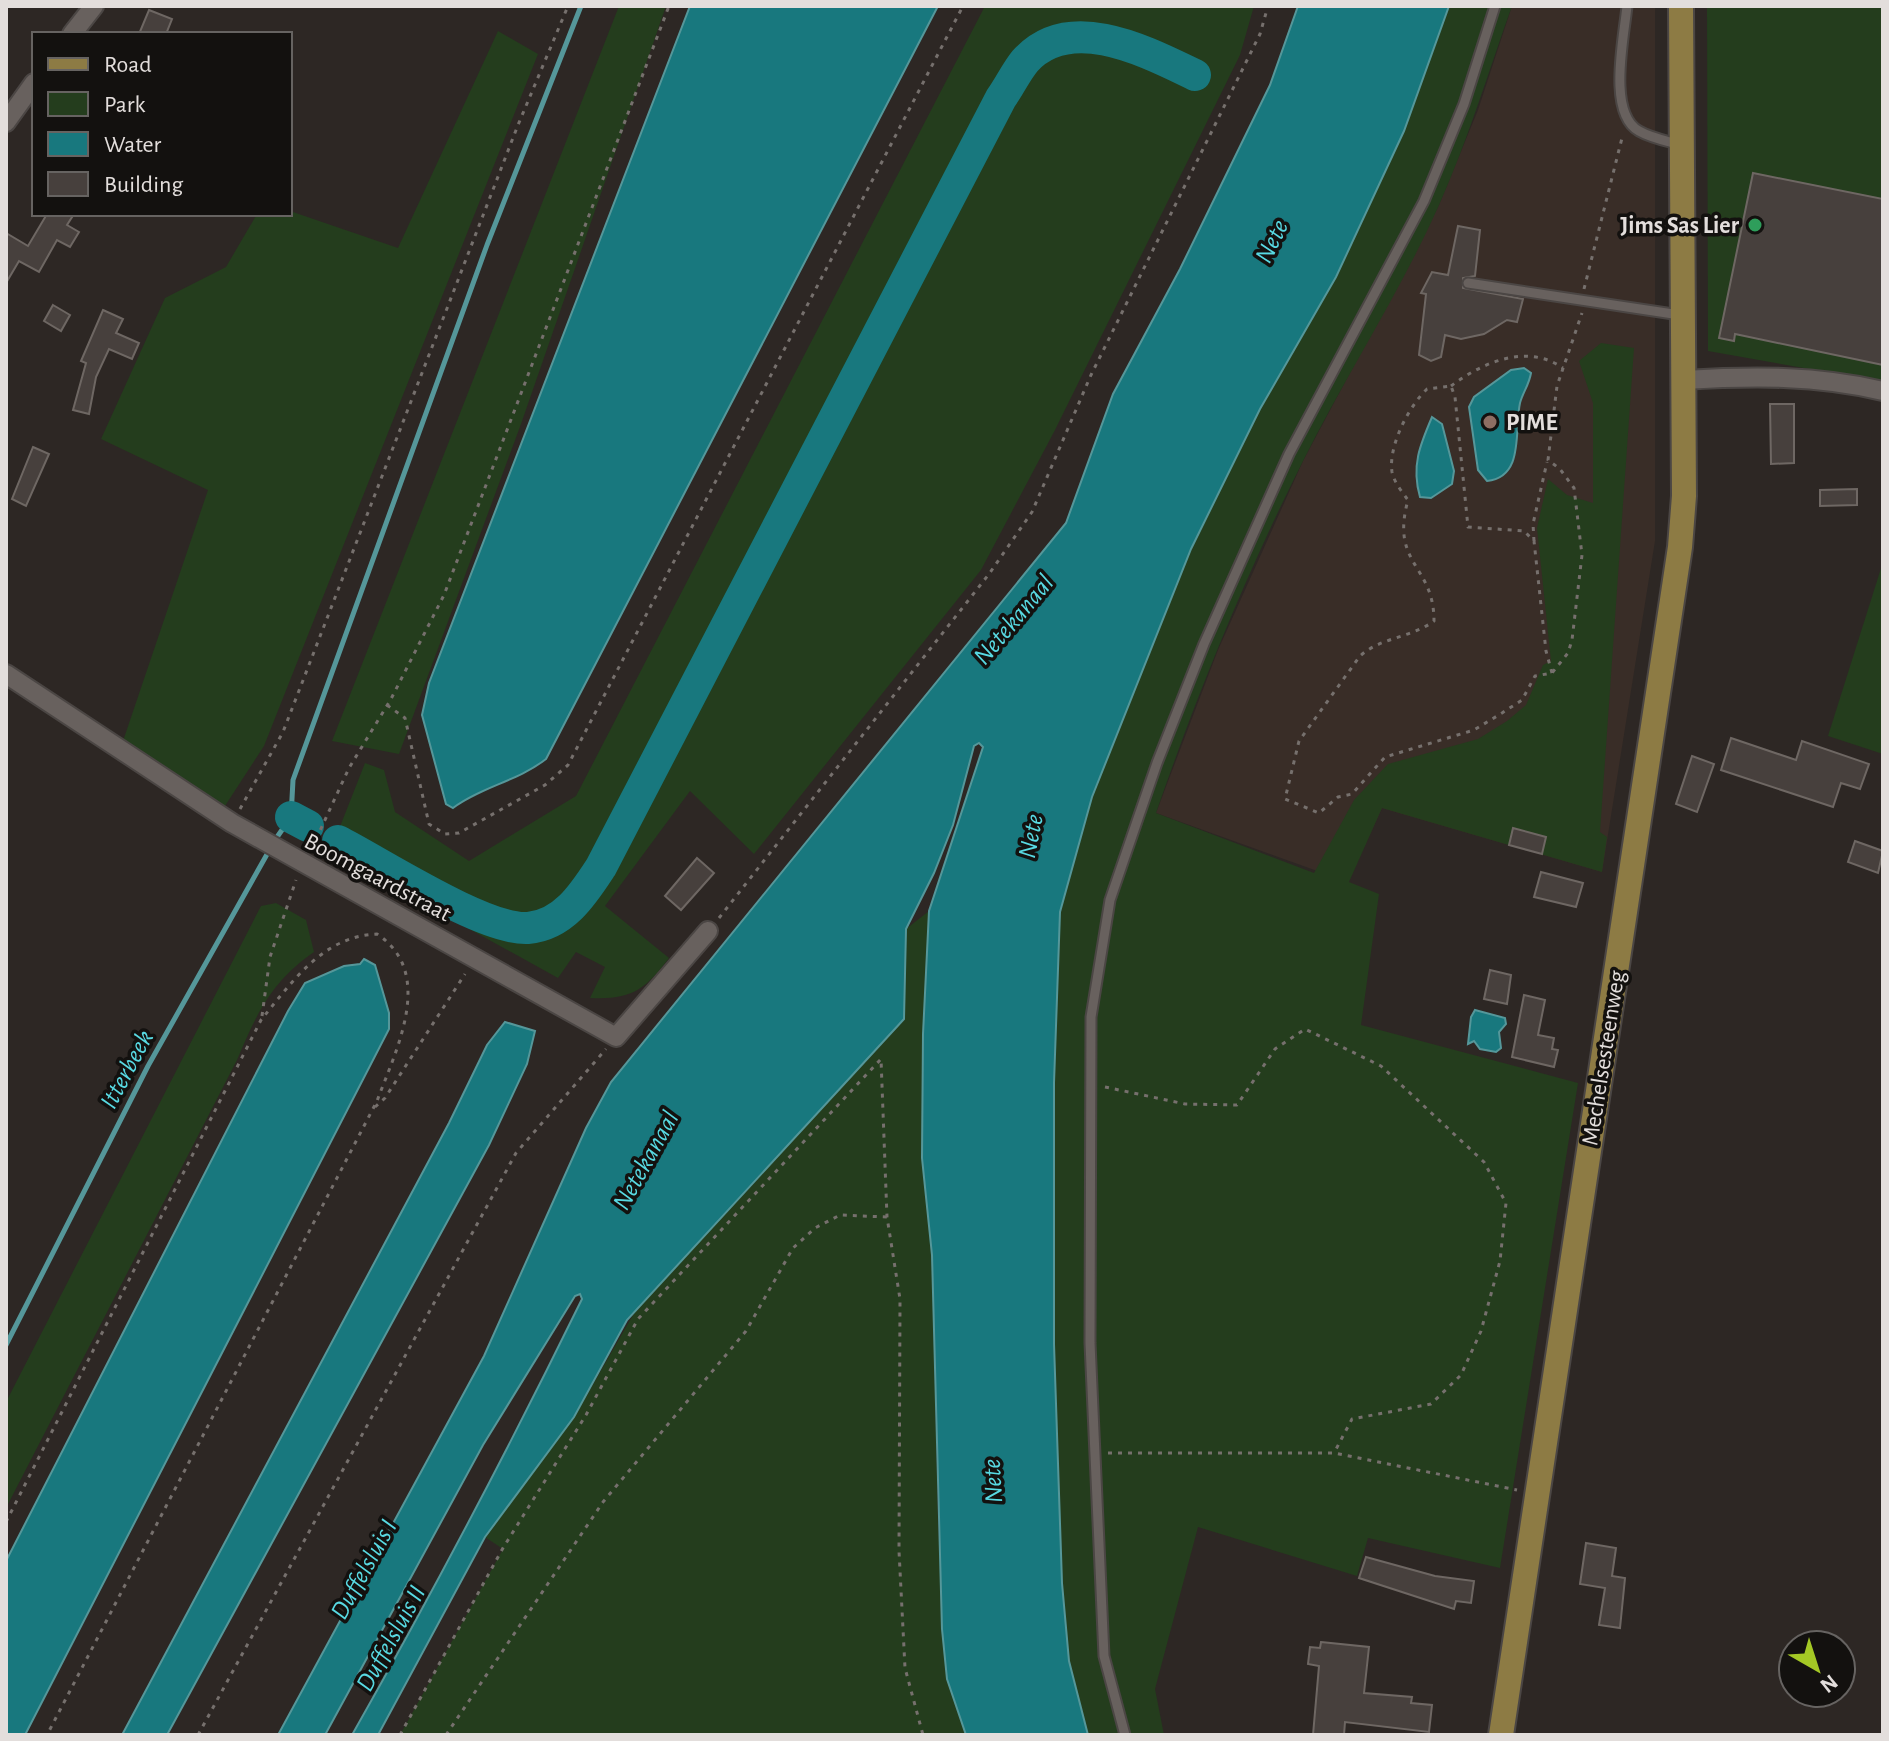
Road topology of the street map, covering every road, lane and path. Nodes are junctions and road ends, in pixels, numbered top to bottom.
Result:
1 (94, 6) edge
2 (568, 6) edge
3 (669, 6) edge
4 (963, 6) edge
5 (1268, 6) edge
6 (1495, 6) edge
7 (1627, 6) edge
8 (1681, 6) edge
9 (74, 32) edge
10 (32, 86) edge
11 (1627, 120) junction
12 (6, 122) edge
13 (1681, 145) junction
14 (1468, 283) dead end
15 (1583, 301) junction
16 (1683, 316) junction
17 (1563, 368) junction
18 (1683, 380) junction
19 (1451, 386) junction
20 (1883, 391) edge
21 (1548, 460) junction
22 (1534, 541) junction
23 (1552, 673) junction
24 (6, 674) edge
25 (387, 705) junction
26 (232, 823) junction
27 (303, 864) junction
28 (708, 931) joint
29 (476, 957) junction
30 (261, 1020) junction
31 (616, 1037) junction
32 (1089, 1083) junction
33 (373, 1109) junction
34 (887, 1217) junction
35 (1095, 1452) junction
36 (1334, 1453) junction
37 (1520, 1490) dead end
38 (6, 1522) edge
39 (47, 1735) edge
40 (198, 1735) edge
41 (400, 1735) edge
42 (446, 1735) edge
43 (923, 1735) edge
44 (1125, 1735) edge
45 (1501, 1735) edge

1 - 9 street
2 - 26 path
3 - 25 path
4 - 25 path
5 - 28 path
6 - 32 lane
7 - 11 lane
8 - 13 main road, Mechelsesteenweg
10 - 12 street
11 - 13 lane
11 - 15 path
13 - 16 main road, Mechelsesteenweg
14 - 15 lane
15 - 16 lane
15 - 17 path
16 - 18 main road, Mechelsesteenweg
17 - 19 path
17 - 21 path
18 - 20 street
18 - 45 main road, Mechelsesteenweg
19 - 22 path
19 - 23 path
21 - 22 path
21 - 23 path
22 - 23 path
24 - 26 street, Boomgaardstraat
25 - 27 path
26 - 27 street, Boomgaardstraat
27 - 29 street, Boomgaardstraat
27 - 30 path
28 - 31 street
29 - 31 street, Boomgaardstraat
29 - 33 path
30 - 33 path
30 - 38 path
31 - 40 path
32 - 35 lane
32 - 36 path
33 - 39 path
34 - 41 path
34 - 42 path
34 - 43 path
35 - 36 path
35 - 44 lane
36 - 37 path

